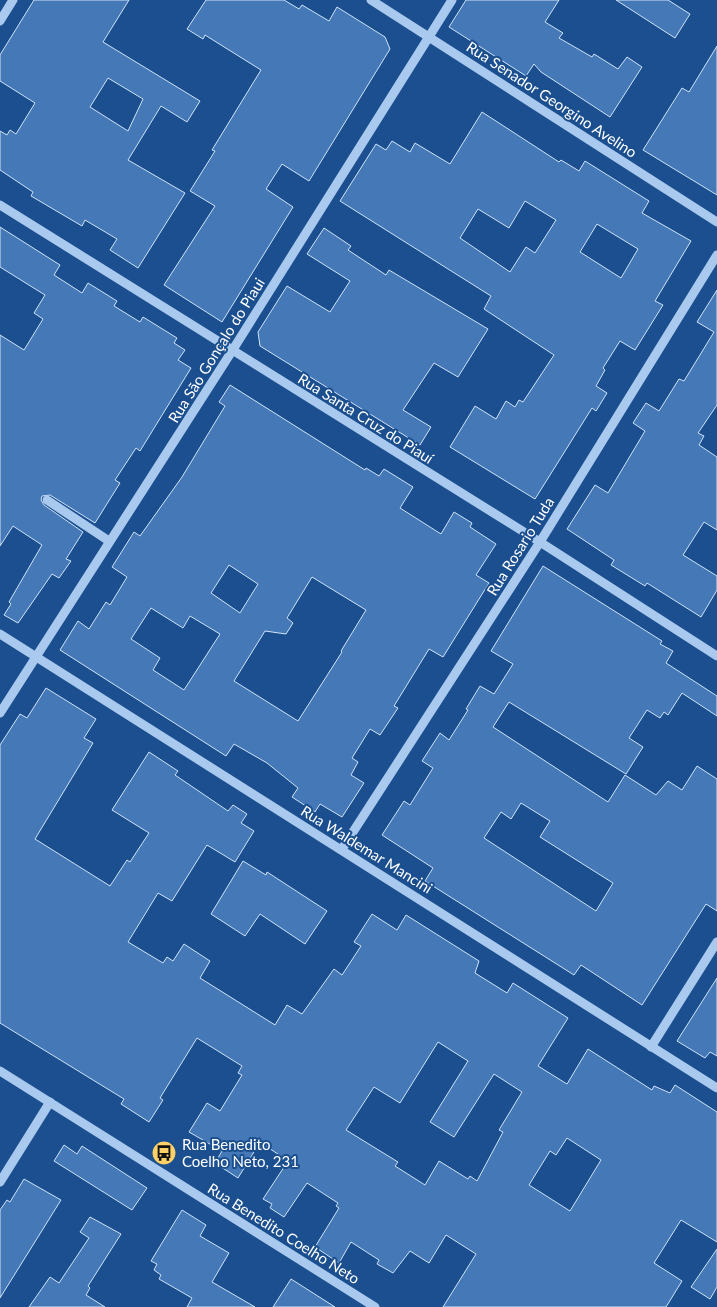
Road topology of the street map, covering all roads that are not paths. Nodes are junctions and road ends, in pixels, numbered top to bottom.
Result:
1 (13, 0) edge
2 (371, 0) edge
3 (452, 0) edge
4 (0, 21) edge
5 (430, 37) junction
6 (0, 205) edge
7 (717, 222) edge
8 (717, 255) edge
9 (232, 351) junction
10 (47, 500) dead end
11 (109, 541) junction
12 (540, 542) junction
13 (0, 634) edge
14 (36, 656) junction
15 (717, 656) edge
16 (0, 713) edge
17 (342, 849) junction
18 (717, 942) edge
19 (651, 1046) junction
20 (0, 1071) edge
21 (717, 1088) edge
22 (50, 1102) junction
23 (0, 1182) edge
24 (375, 1307) edge

1 - 4 street
2 - 5 street, Rua Senador Georgino Avelino
3 - 5 street, Rua São Gonçalo do Piaui
5 - 7 street, Rua Senador Georgino Avelino
5 - 9 street, Rua São Gonçalo do Piaui
6 - 9 street, Rua Santa Cruz do Piauí
8 - 12 street, Rua Rosario Tuda
9 - 11 street, Rua São Gonçalo do Piaui
9 - 12 street, Rua Santa Cruz do Piauí
10 - 11 street
11 - 14 street, Rua São Gonçalo do Piaui
12 - 15 street, Rua Santa Cruz do Piauí
12 - 17 street, Rua Rosario Tuda
13 - 14 street, Rua Waldemar Mancini
14 - 16 street, Rua São Gonçalo do Piaui
14 - 17 street, Rua Waldemar Mancini
17 - 19 street, Rua Waldemar Mancini
18 - 19 street
19 - 21 street, Rua Waldemar Mancini
20 - 22 street, Rua Benedito Coelho Neto
22 - 23 street
22 - 24 street, Rua Benedito Coelho Neto

